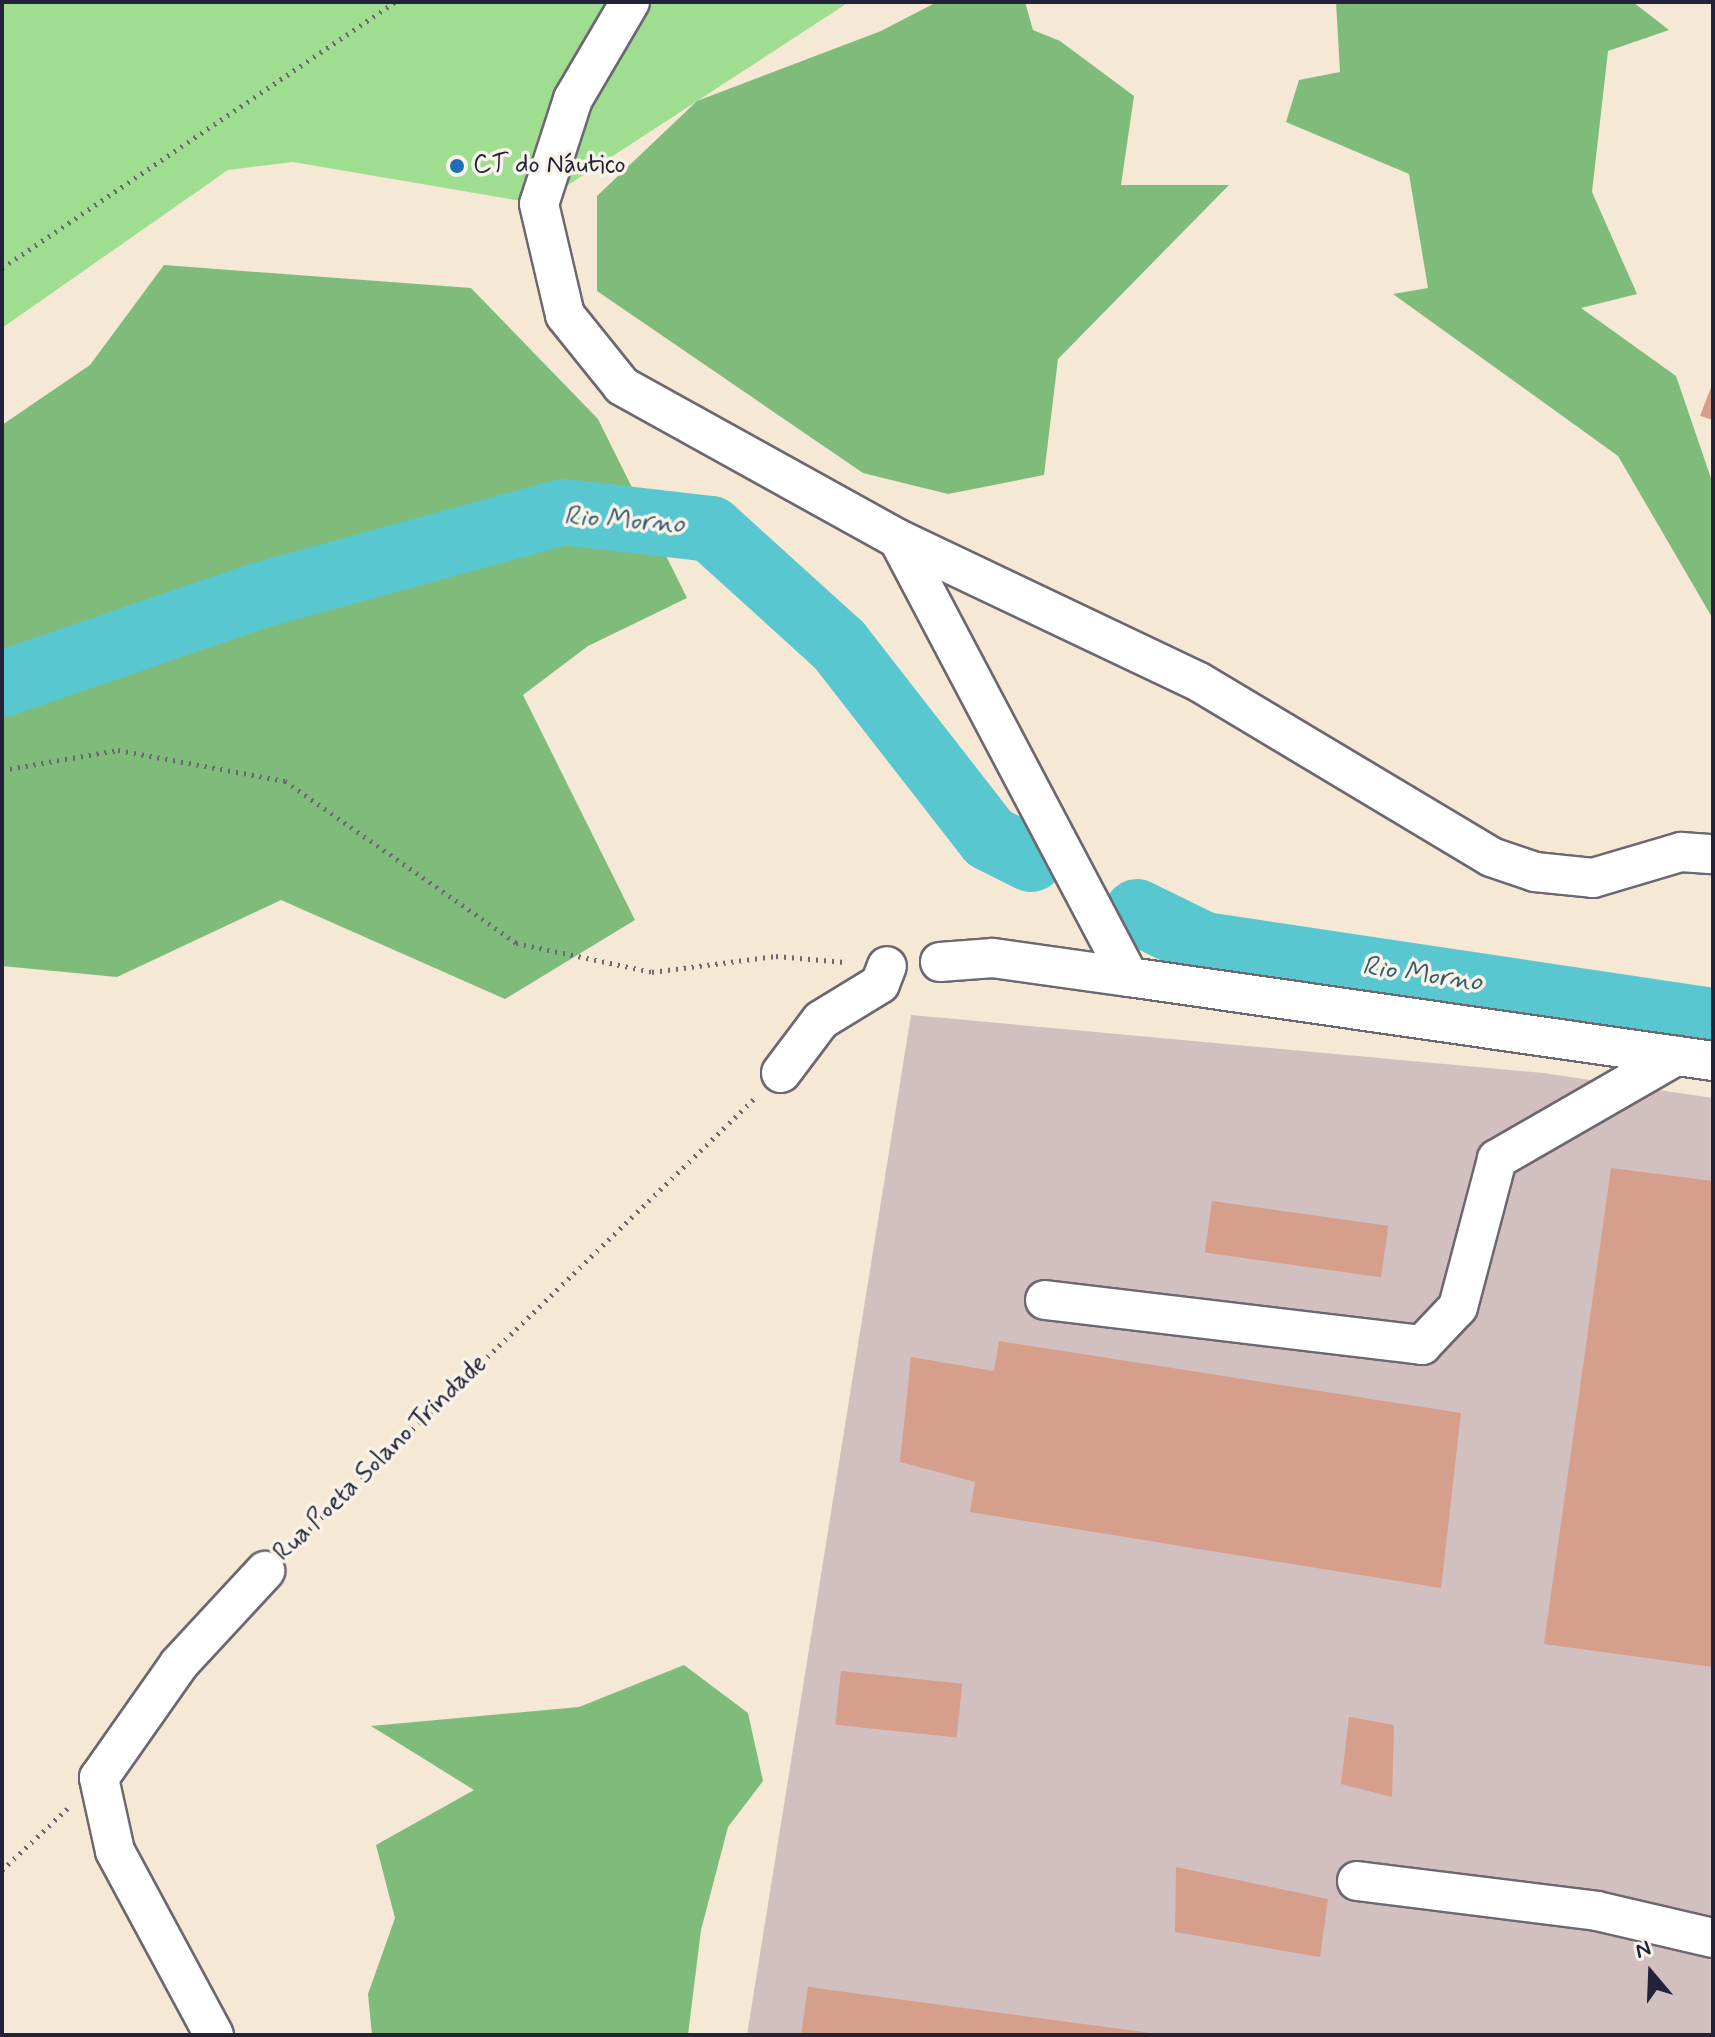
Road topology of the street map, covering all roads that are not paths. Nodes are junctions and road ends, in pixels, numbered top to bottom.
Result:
1 (630, 2) edge
2 (898, 539) junction
3 (1713, 854) edge
4 (940, 962) dead end
5 (887, 966) road end
6 (1129, 977) junction
7 (1695, 1058) edge
8 (781, 1073) road end
9 (1045, 1300) dead end
10 (265, 1571) road end
11 (1357, 1881) dead end
12 (1713, 1938) edge
13 (214, 2035) edge

1 - 2 street
2 - 3 street
2 - 6 street
4 - 6 street
5 - 8 street
6 - 7 street
7 - 9 street
10 - 13 street, Rua Poeta Solano Trindade
11 - 12 street

